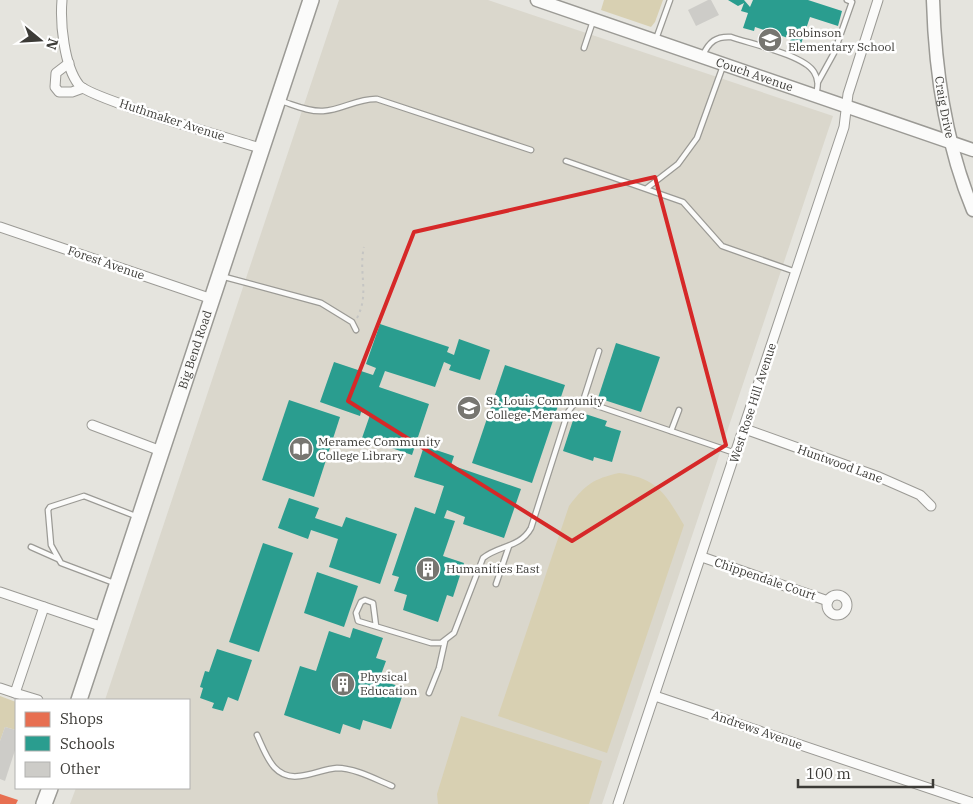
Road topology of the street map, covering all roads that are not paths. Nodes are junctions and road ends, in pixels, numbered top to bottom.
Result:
1 (62, 0) edge
2 (311, 0) edge
3 (537, 0) edge
4 (670, 0) edge
5 (847, 0) edge
6 (878, 0) edge
7 (933, 0) edge
8 (593, 20) junction
9 (655, 41) junction
10 (584, 48) dead end
11 (702, 57) junction
12 (69, 62) junction
13 (724, 64) junction
14 (818, 82) junction
15 (83, 88) junction
16 (816, 96) junction
17 (279, 100) junction
18 (847, 107) junction
19 (950, 142) junction
20 (262, 149) junction
21 (531, 150) dead end
22 (973, 150) edge
23 (566, 161) dead end
24 (647, 188) junction
25 (973, 210) edge
26 (0, 227) edge
27 (796, 272) junction
28 (220, 275) junction
29 (212, 299) junction
30 (356, 330) dead end
31 (599, 351) dead end
32 (583, 401) junction
33 (679, 410) dead end
34 (92, 425) dead end
35 (744, 429) junction
36 (671, 431) junction
37 (161, 451) junction
38 (736, 454) junction
39 (931, 506) dead end
40 (139, 517) junction
41 (509, 546) junction
42 (31, 547) dead end
43 (702, 557) junction
44 (59, 560) junction
45 (117, 584) junction
46 (496, 584) dead end
47 (0, 592) edge
48 (828, 601) dead end
49 (44, 607) junction
50 (376, 626) junction
51 (102, 628) junction
52 (445, 641) junction
53 (0, 688) edge
54 (429, 692) dead end
55 (15, 693) junction
56 (655, 696) junction
57 (35, 699) edge
58 (79, 699) edge
59 (257, 735) dead end
60 (392, 786) dead end
61 (50, 789) edge
62 (973, 803) edge
63 (44, 804) edge
64 (618, 804) edge

1 - 12 street
2 - 17 main road, Big Bend Road
3 - 8 street, Couch Avenue
4 - 9 lane
5 - 14 lane
6 - 18 street, West Rose Hill Avenue
7 - 19 street, Craig Drive
8 - 9 street, Couch Avenue
8 - 10 lane
9 - 11 street, Couch Avenue
11 - 13 street, Couch Avenue
11 - 14 lane
12 - 15 street
12 - 15 street
13 - 16 street, Couch Avenue
13 - 24 lane
14 - 16 lane
15 - 20 street, Huthmaker Avenue
16 - 18 street, Couch Avenue
17 - 20 main road, Big Bend Road
17 - 21 lane
18 - 19 street, Couch Avenue
18 - 27 street, West Rose Hill Avenue
19 - 22 street, Couch Avenue
19 - 25 street, Craig Drive
20 - 28 main road, Big Bend Road
23 - 24 lane
24 - 27 lane
26 - 29 street, Forest Avenue
27 - 35 street, West Rose Hill Avenue
28 - 29 main road, Big Bend Road
28 - 30 lane
29 - 37 main road, Big Bend Road
31 - 32 lane
32 - 36 lane
32 - 41 lane
33 - 36 lane
34 - 37 street
35 - 38 street, West Rose Hill Avenue
35 - 39 street, Huntwood Lane
36 - 38 lane
37 - 40 main road, Big Bend Road
38 - 43 street, West Rose Hill Avenue
40 - 44 lane
40 - 45 main road, Big Bend Road
41 - 46 lane
41 - 52 lane
42 - 44 lane
43 - 48 street, Chippendale Court
43 - 56 street, West Rose Hill Avenue
44 - 45 lane
45 - 51 main road, Big Bend Road
47 - 49 street
49 - 51 street
49 - 55 street
50 - 50 lane
50 - 52 lane
51 - 58 main road, Big Bend Road
52 - 54 lane
53 - 55 street
55 - 57 street
56 - 62 street, Andrews Avenue
56 - 64 street, West Rose Hill Avenue
59 - 60 lane
61 - 63 main road

